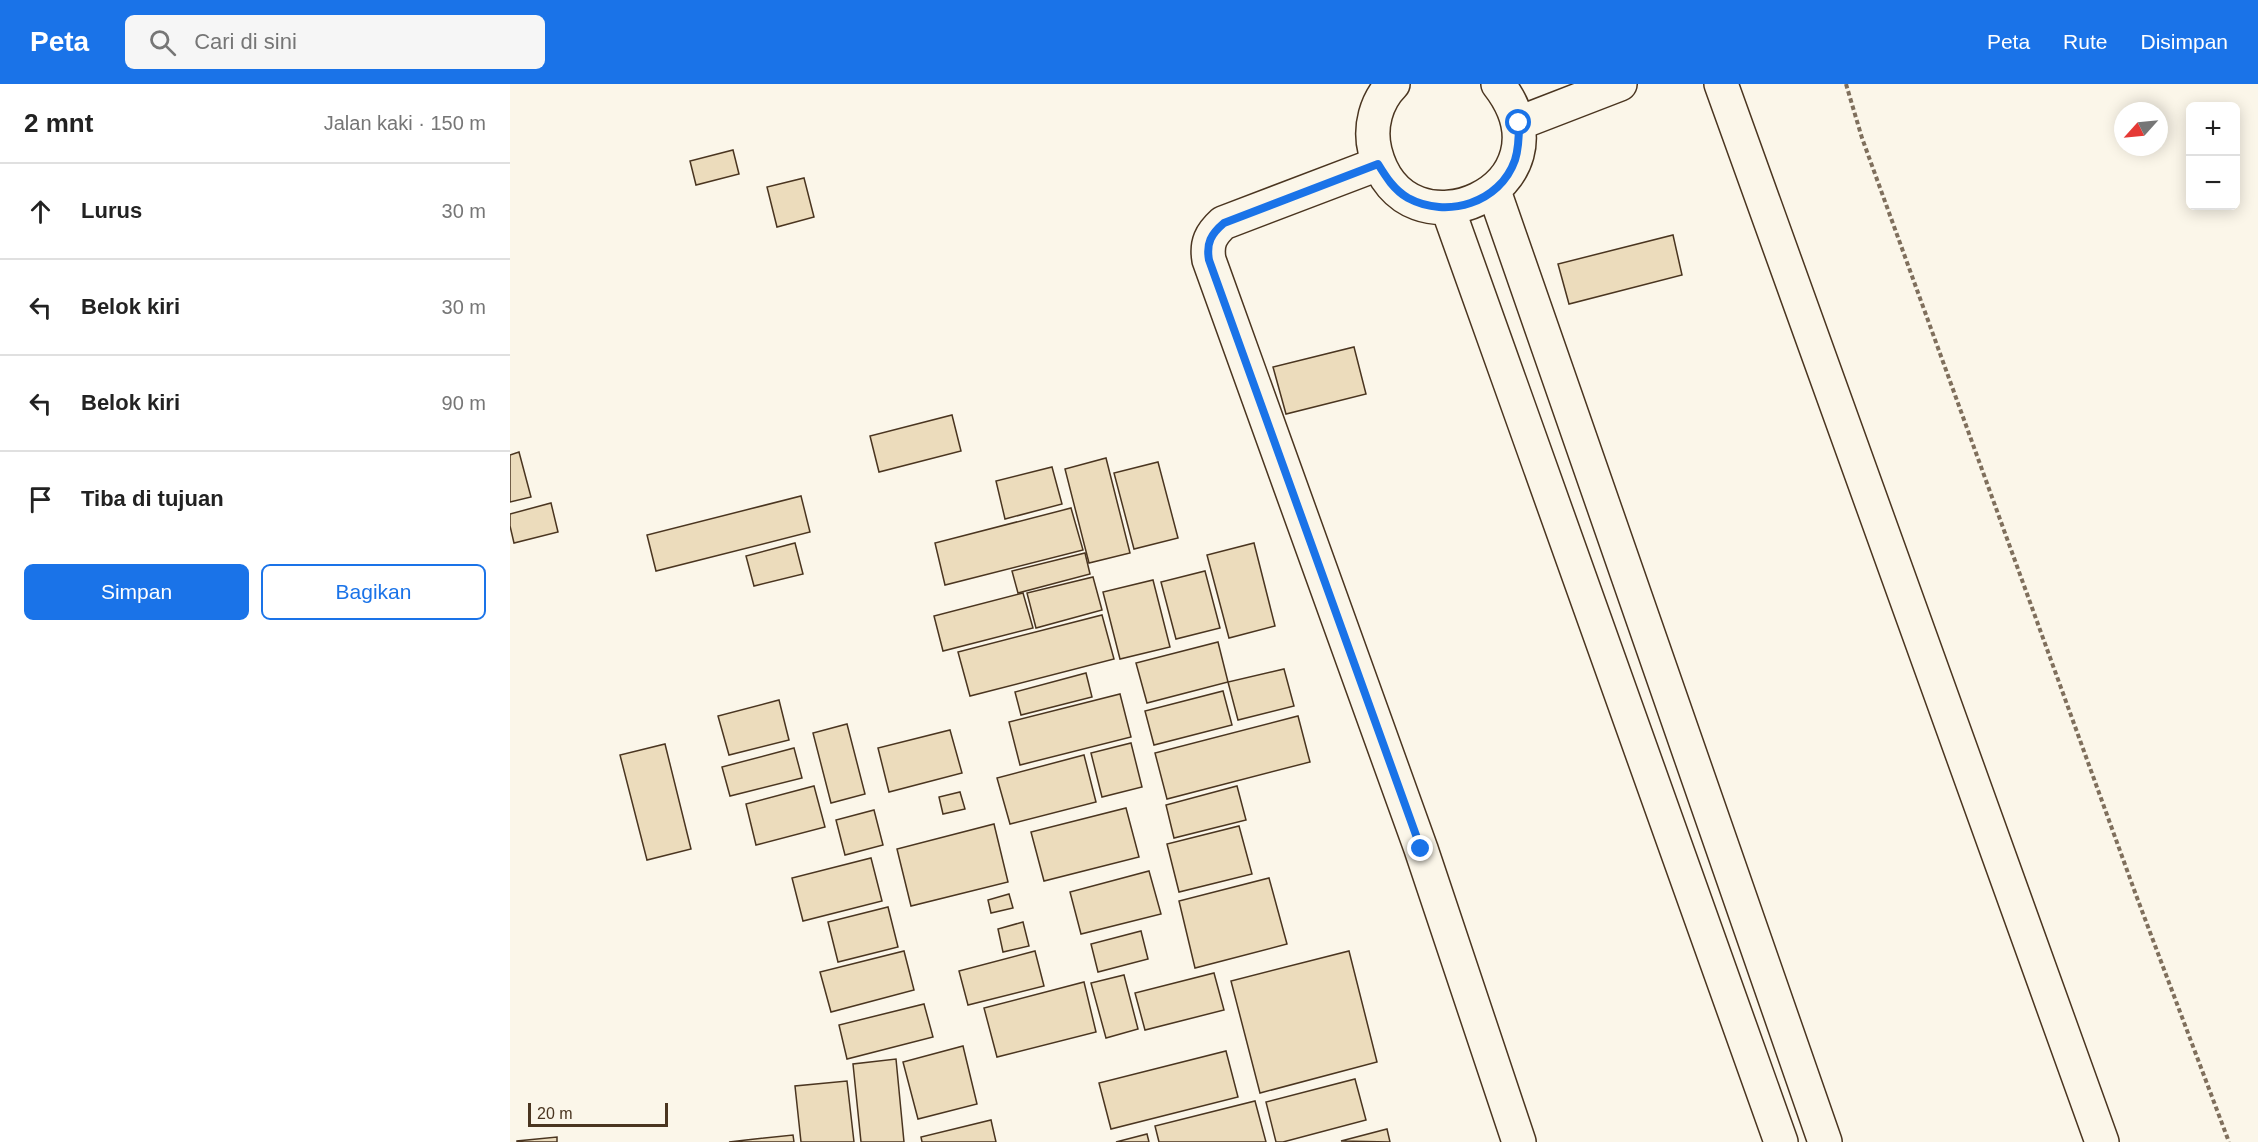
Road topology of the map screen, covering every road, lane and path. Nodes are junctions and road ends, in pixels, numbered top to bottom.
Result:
1 (1393, 84) edge
2 (1498, 84) edge
3 (1620, 84) edge
4 (1721, 84) edge
5 (1846, 84) edge
6 (1519, 123) junction
7 (1378, 164) junction
8 (1494, 191) junction
9 (1448, 208) junction
10 (1519, 1142) edge
11 (1781, 1142) edge
12 (1825, 1142) edge
13 (2102, 1142) edge
14 (2229, 1142) edge

1 - 7 street
2 - 6 street
3 - 6 street
4 - 13 street
5 - 14 path
6 - 8 street
7 - 9 street
7 - 10 street
8 - 9 street
8 - 12 street
9 - 11 street

